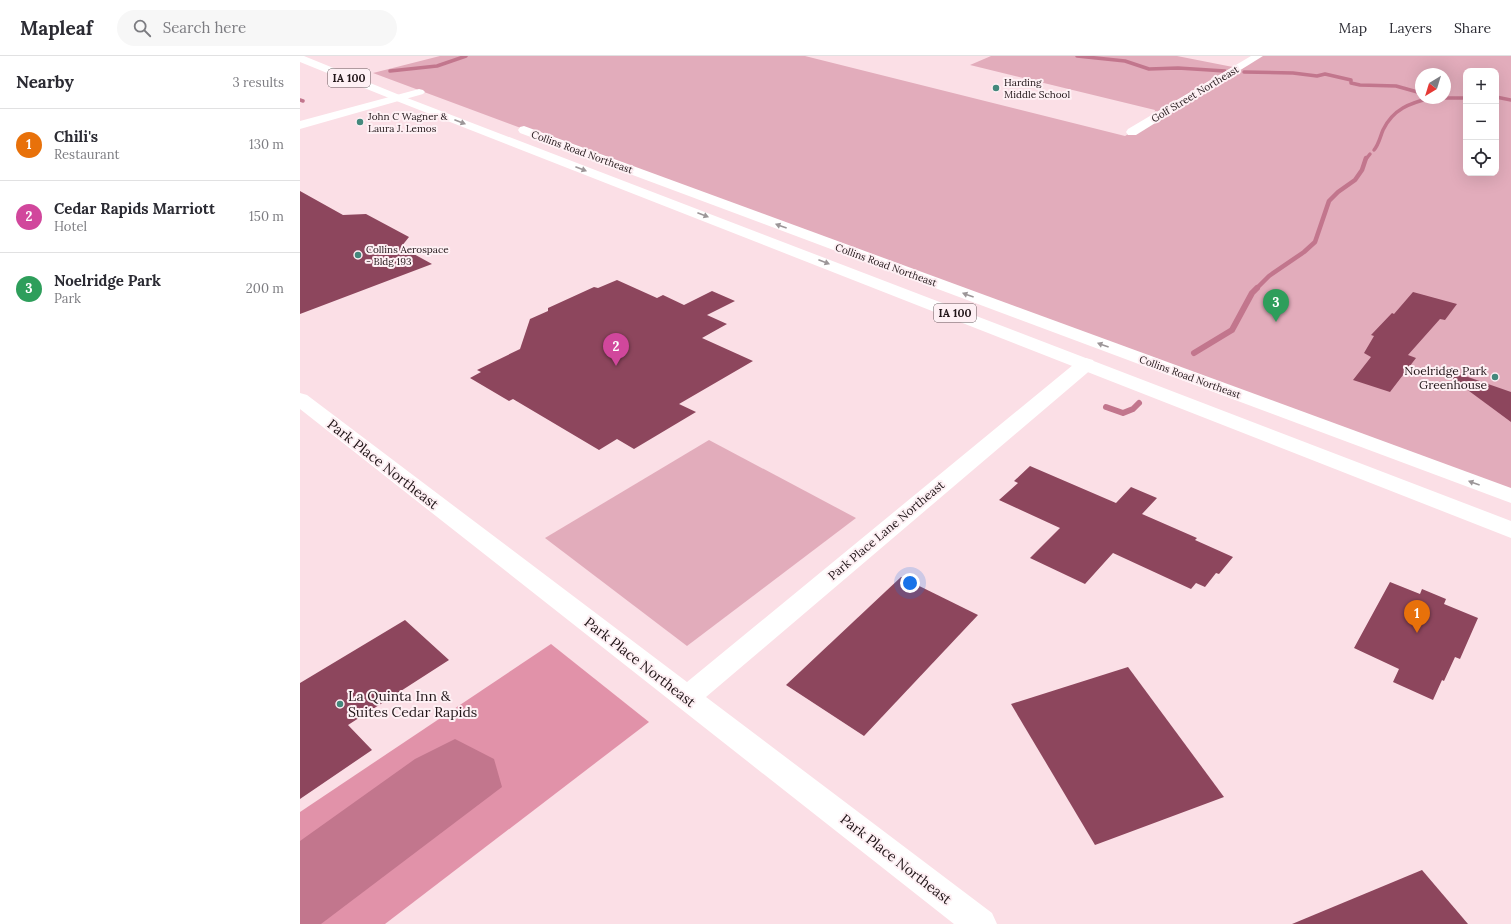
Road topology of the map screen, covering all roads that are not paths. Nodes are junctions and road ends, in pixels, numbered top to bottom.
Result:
1 (1258, 56) edge
2 (300, 58) edge
3 (408, 92) junction
4 (300, 125) edge
5 (1132, 132) dead end
6 (1086, 364) junction
7 (300, 399) edge
8 (1444, 471) junction
9 (1511, 496) edge
10 (1511, 530) edge
11 (686, 698) junction
12 (980, 924) edge

1 - 5 main road, Golf Street Northeast
2 - 3 main road, Collins Road Northeast / IA 100
3 - 4 main road
3 -> 6 main road, Collins Road Northeast / IA 100
8 -> 3 main road, Collins Road Northeast / IA 100
6 - 8 main road, Collins Road Northeast
6 - 10 main road, Collins Road Northeast / IA 100
6 - 11 main road, Park Place Lane Northeast
7 - 11 main road, Park Place Northeast
9 -> 8 main road, Collins Road Northeast / IA 100
11 - 12 main road, Park Place Northeast

